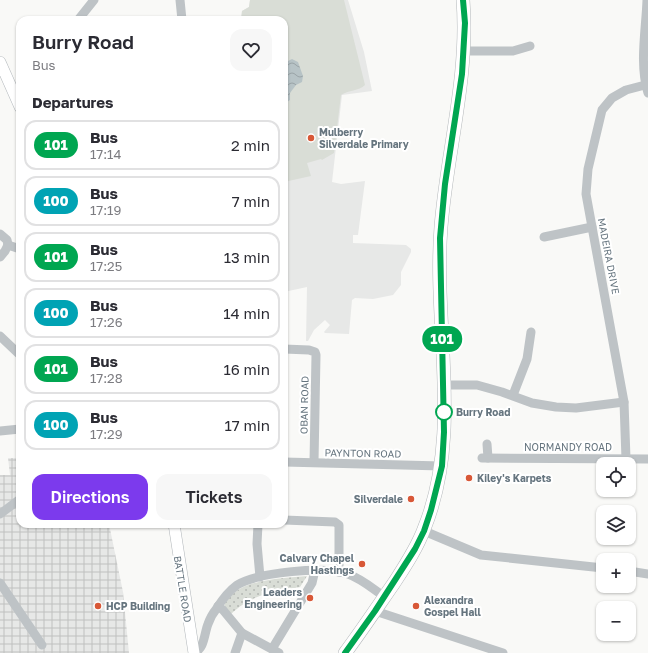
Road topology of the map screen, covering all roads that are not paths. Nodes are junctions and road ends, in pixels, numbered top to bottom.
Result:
1 (94, 0) edge
2 (180, 0) edge
3 (463, 0) edge
4 (647, 0) edge
5 (81, 16) edge
6 (182, 16) edge
7 (530, 46) dead end
8 (464, 51) junction
9 (0, 62) edge
10 (647, 89) edge
11 (16, 95) edge
12 (592, 227) junction
13 (0, 234) edge
14 (544, 237) dead end
15 (8, 245) junction
16 (16, 248) edge
17 (0, 257) edge
18 (530, 332) dead end
19 (0, 336) edge
20 (288, 349) edge
21 (16, 351) edge
22 (444, 385) junction
23 (513, 395) junction
24 (624, 402) junction
25 (16, 429) edge
26 (0, 431) edge
27 (487, 444) dead end
28 (626, 457) edge
29 (596, 459) edge
30 (636, 459) edge
31 (648, 459) edge
32 (288, 462) edge
33 (314, 462) junction
34 (442, 466) junction
35 (16, 502) edge
36 (0, 514) edge
37 (288, 520) edge
38 (175, 528) edge
39 (258, 528) edge
40 (424, 531) junction
41 (596, 567) edge
42 (315, 570) junction
43 (339, 572) junction
44 (636, 573) edge
45 (648, 574) edge
46 (260, 577) junction
47 (0, 583) edge
48 (385, 597) junction
49 (218, 606) junction
50 (375, 611) junction
51 (242, 633) junction
52 (42, 644) dead end
53 (275, 651) edge
54 (194, 653) edge
55 (235, 653) edge
56 (345, 653) edge
57 (503, 653) edge

1 - 5 street
2 - 6 street
3 - 8 highway
4 - 10 street
7 - 8 street
8 - 22 highway
9 - 11 main road
10 - 12 street, MADEIRA DRIVE
12 - 14 street
12 - 24 street, MADEIRA DRIVE
13 - 15 street
15 - 16 street
15 - 17 street
18 - 23 street
19 - 21 street
20 - 33 street, OBAN ROAD
22 - 23 street
22 - 34 highway
23 - 24 street
24 - 28 street, MADEIRA DRIVE
25 - 26 street
27 - 29 street, NORMANDY ROAD
30 - 31 street, NORMANDY ROAD
32 - 33 street, PAYNTON ROAD
33 - 34 street, PAYNTON ROAD
34 - 40 highway
35 - 36 street
37 - 43 street
38 - 54 main road, BATTLE ROAD
39 - 46 street
40 - 41 street
40 - 48 highway
42 - 43 street
42 - 46 street
42 - 53 street
43 - 48 street
44 - 45 street
46 - 49 street
47 - 52 street
48 - 50 highway
49 - 51 street
49 - 54 street
50 - 56 highway
50 - 57 street
51 - 53 street
51 - 55 street

